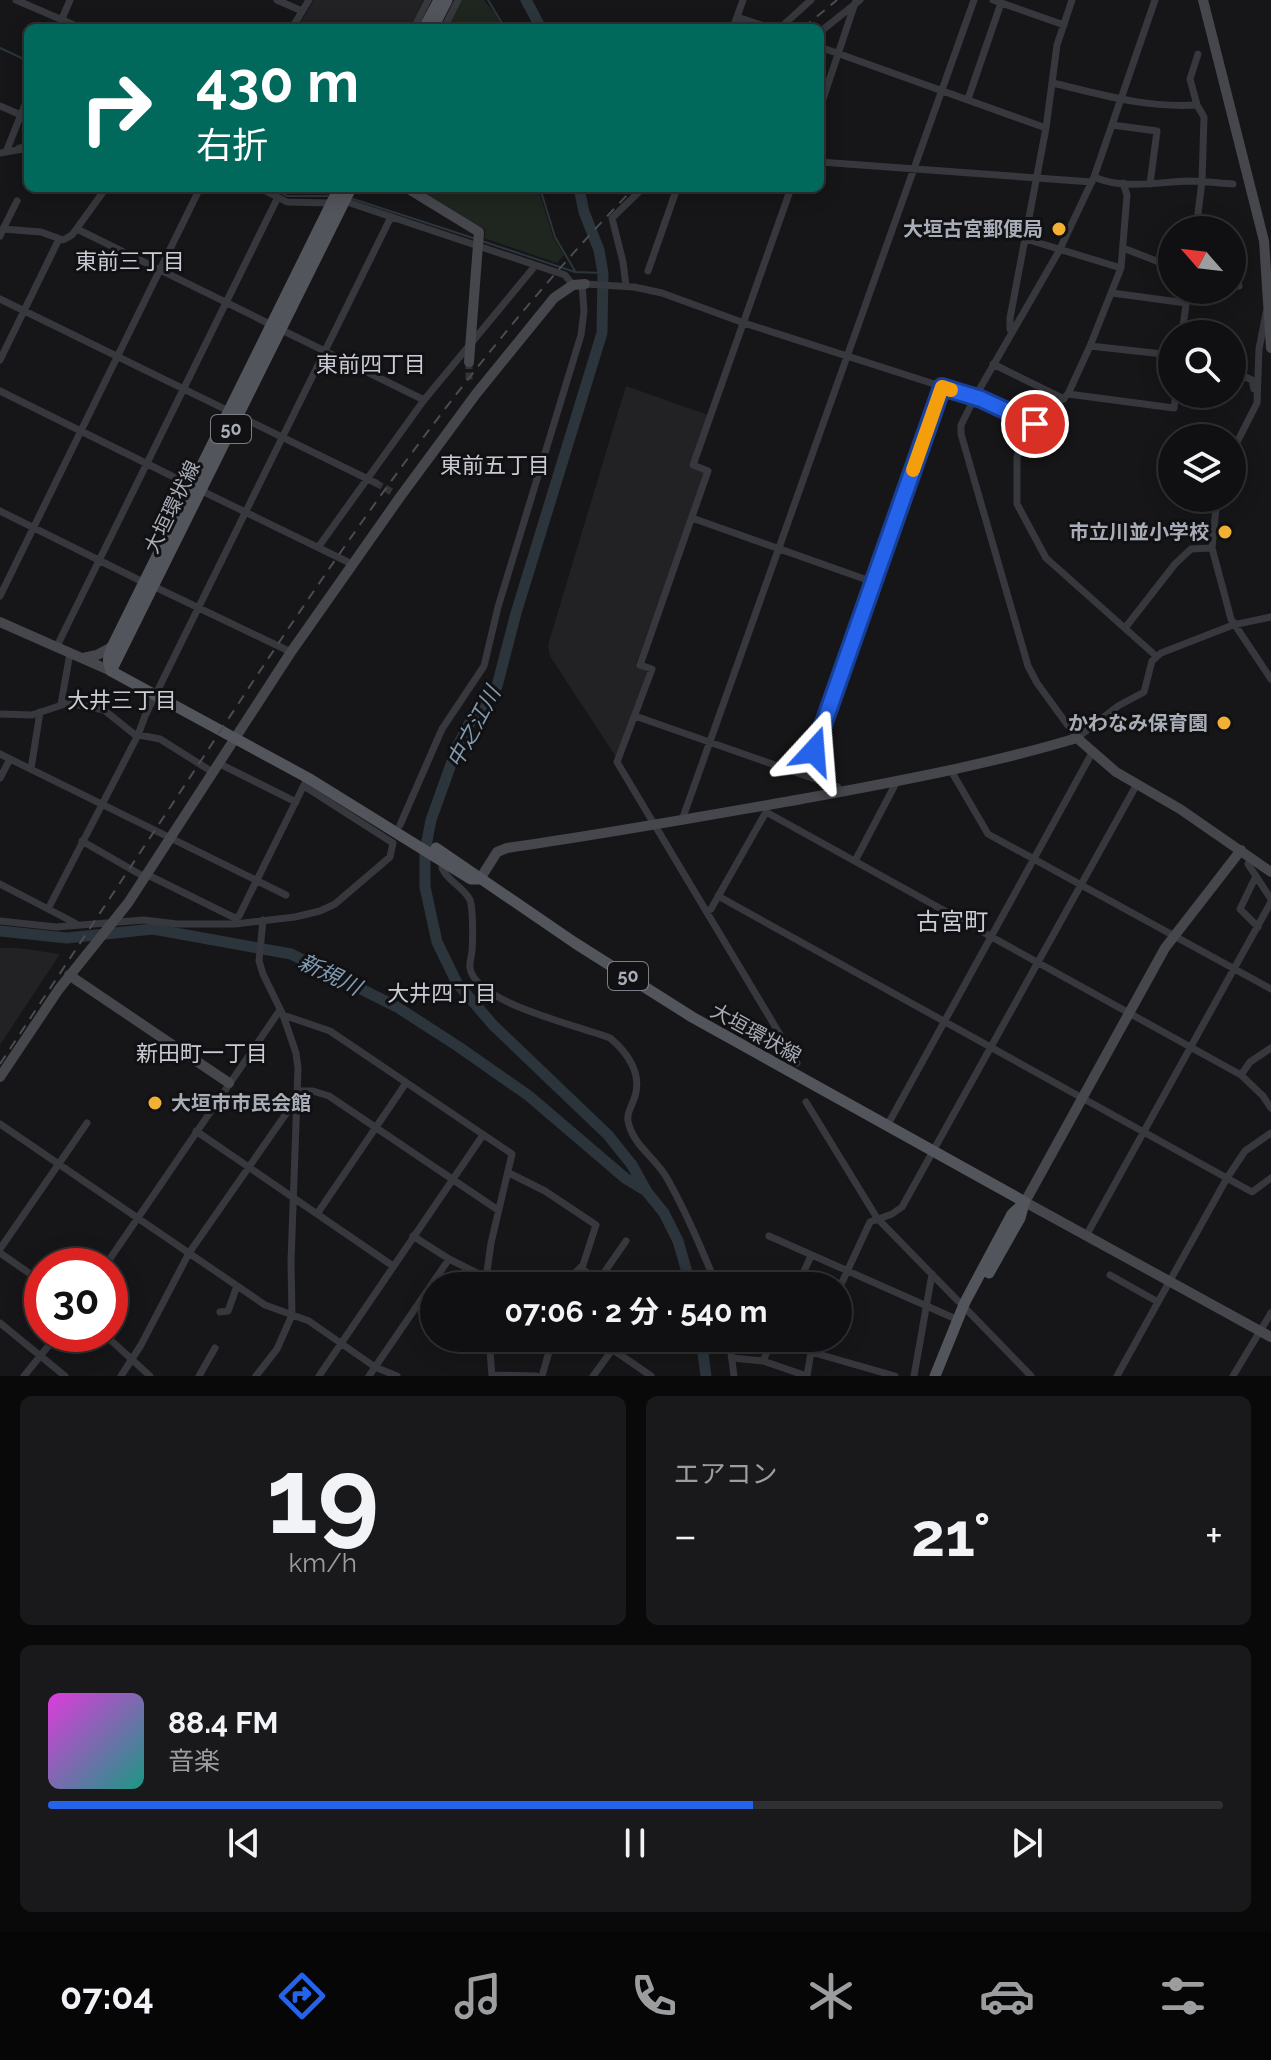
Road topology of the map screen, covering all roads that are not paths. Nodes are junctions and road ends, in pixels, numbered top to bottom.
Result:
1 (16, 0) edge
2 (70, 0) edge
3 (277, 0) edge
4 (309, 0) edge
5 (428, 0) edge
6 (439, 0) edge
7 (447, 0) edge
8 (458, 0) edge
9 (743, 0) edge
10 (811, 0) edge
11 (974, 0) edge
12 (1072, 0) edge
13 (1155, 0) edge
14 (1203, 0) edge
15 (997, 1) edge
16 (857, 2) edge
17 (1013, 3) edge
18 (302, 11) junction
19 (737, 17) junction
20 (60, 24) edge
21 (294, 24) edge
22 (416, 24) edge
23 (426, 24) edge
24 (435, 24) edge
25 (446, 24) edge
26 (734, 24) edge
27 (758, 24) edge
28 (784, 24) edge
29 (1064, 25) junction
30 (824, 29) edge
31 (824, 48) edge
32 (840, 54) junction
33 (1198, 54) dead end
34 (1053, 83) junction
35 (943, 90) junction
36 (824, 97) edge
37 (968, 99) junction
38 (1121, 99) junction
39 (1197, 105) junction
40 (0, 106) edge
41 (24, 117) edge
42 (1112, 125) junction
43 (1046, 128) junction
44 (5, 150) edge
45 (824, 162) edge
46 (914, 168) junction
47 (1037, 179) junction
48 (1093, 179) junction
49 (1202, 181) junction
50 (1123, 183) junction
51 (1150, 184) junction
52 (1233, 184) dead end
53 (103, 192) edge
54 (198, 192) edge
55 (266, 192) edge
56 (339, 192) edge
57 (347, 192) edge
58 (414, 192) edge
59 (639, 192) edge
60 (676, 192) edge
61 (790, 192) edge
62 (277, 199) junction
63 (17, 201) dead end
64 (338, 202) junction
65 (1198, 216) edge
66 (391, 217) junction
67 (77, 229) junction
68 (2, 232) edge
69 (59, 239) junction
70 (1026, 239) junction
71 (478, 242) junction
72 (1123, 248) junction
73 (1059, 251) junction
74 (1158, 262) edge
75 (535, 266) junction
76 (1121, 268) junction
77 (161, 270) junction
78 (648, 271) dead end
79 (580, 284) junction
80 (631, 287) junction
81 (1112, 293) junction
82 (0, 299) edge
83 (1158, 299) edge
84 (226, 302) junction
85 (1270, 305) edge
86 (23, 311) junction
87 (744, 323) junction
88 (276, 326) junction
89 (1011, 331) junction
90 (1090, 346) junction
91 (469, 347) junction
92 (1271, 348) edge
93 (325, 351) junction
94 (1158, 353) edge
95 (117, 357) junction
96 (848, 357) junction
97 (0, 360) edge
98 (469, 362) tunnel mouth
99 (993, 364) junction
100 (1246, 377) edge
101 (469, 381) tunnel mouth
102 (942, 387) junction
103 (183, 389) junction
104 (0, 391) edge
105 (476, 394) junction
106 (1066, 396) junction
107 (975, 397) junction
108 (424, 400) junction
109 (1257, 403) junction
110 (1158, 406) edge
111 (233, 413) junction
112 (1035, 424) junction
113 (1246, 425) edge
114 (81, 432) junction
115 (282, 438) junction
116 (147, 463) junction
117 (372, 481) junction
118 (196, 488) junction
119 (0, 511) edge
120 (246, 512) junction
121 (1216, 512) edge
122 (692, 518) junction
123 (33, 528) junction
124 (319, 546) junction
125 (779, 548) junction
126 (1212, 548) junction
127 (99, 560) junction
128 (352, 564) junction
129 (873, 582) junction
130 (149, 584) junction
131 (0, 596) edge
132 (199, 609) junction
133 (1271, 617) edge
134 (0, 622) edge
135 (1233, 625) junction
136 (1125, 628) junction
137 (112, 647) junction
138 (56, 648) junction
139 (291, 652) junction
140 (70, 653) junction
141 (1156, 656) junction
142 (81, 658) junction
143 (111, 671) junction
144 (1271, 679) edge
145 (156, 694) junction
146 (61, 704) junction
147 (40, 712) junction
148 (0, 714) edge
149 (635, 716) junction
150 (138, 735) junction
151 (1077, 738) junction
152 (235, 739) junction
153 (710, 742) junction
154 (1092, 753) junction
155 (0, 754) edge
156 (10, 759) junction
157 (217, 768) junction
158 (31, 769) junction
159 (950, 769) junction
160 (806, 775) junction
161 (0, 778) edge
162 (897, 781) junction
163 (306, 782) junction
164 (1137, 784) junction
165 (840, 792) junction
166 (296, 802) junction
167 (101, 804) junction
168 (765, 809) junction
169 (682, 820) junction
170 (654, 825) junction
171 (403, 829) junction
172 (171, 839) junction
173 (82, 841) junction
174 (1246, 854) junction
175 (442, 858) junction
176 (1034, 860) junction
177 (855, 861) junction
178 (1269, 865) edge
179 (147, 875) junction
180 (1256, 876) junction
181 (480, 879) junction
182 (258, 881) junction
183 (0, 884) edge
184 (1080, 887) junction
185 (286, 895) dead end
186 (718, 896) junction
187 (1271, 901) edge
188 (48, 909) junction
189 (707, 912) junction
190 (263, 920) junction
191 (0, 921) edge
192 (235, 921) junction
193 (77, 924) junction
194 (111, 927) junction
195 (1258, 927) junction
196 (1173, 935) junction
197 (992, 937) junction
198 (1038, 963) junction
199 (1235, 969) junction
200 (69, 975) junction
201 (1271, 989) edge
202 (282, 1012) junction
203 (1129, 1013) junction
204 (945, 1020) junction
205 (991, 1047) junction
206 (1191, 1048) junction
207 (1271, 1048) edge
208 (797, 1063) dead end
209 (1241, 1075) junction
210 (0, 1077) edge
211 (229, 1083) junction
212 (406, 1083) junction
213 (297, 1095) junction
214 (1083, 1097) junction
215 (806, 1102) dead end
216 (1271, 1108) edge
217 (87, 1123) dead end
218 (0, 1124) edge
219 (887, 1126) junction
220 (376, 1127) junction
221 (196, 1131) junction
222 (1145, 1132) junction
223 (1271, 1133) edge
224 (483, 1135) junction
225 (933, 1152) junction
226 (58, 1163) junction
227 (249, 1167) junction
228 (509, 1173) junction
229 (1227, 1178) junction
230 (1271, 1178) edge
231 (452, 1180) junction
232 (295, 1199) junction
233 (1025, 1202) junction
234 (498, 1210) junction
235 (317, 1214) junction
236 (880, 1217) junction
237 (137, 1219) junction
238 (413, 1236) junction
239 (769, 1236) dead end
240 (1086, 1236) junction
241 (626, 1241) dead end
242 (117, 1248) edge
243 (0, 1251) edge
244 (189, 1253) junction
245 (811, 1256) junction
246 (449, 1259) junction
247 (393, 1266) junction
248 (580, 1268) junction
249 (24, 1269) edge
250 (847, 1271) junction
251 (475, 1272) edge
252 (486, 1272) edge
253 (578, 1272) edge
254 (586, 1272) edge
255 (605, 1272) edge
256 (711, 1272) edge
257 (804, 1272) edge
258 (932, 1274) junction
259 (1110, 1275) dead end
260 (1169, 1281) junction
261 (237, 1286) junction
262 (968, 1302) junction
263 (1158, 1302) junction
264 (927, 1307) junction
265 (220, 1312) dead end
266 (1271, 1313) edge
267 (292, 1315) junction
268 (956, 1319) junction
269 (0, 1323) edge
270 (1259, 1330) junction
271 (1271, 1337) edge
272 (340, 1343) junction
273 (215, 1348) dead end
274 (43, 1352) edge
275 (123, 1352) edge
276 (490, 1352) edge
277 (548, 1352) edge
278 (611, 1352) edge
279 (616, 1352) edge
280 (731, 1352) edge
281 (767, 1352) edge
282 (811, 1352) joint
283 (40, 1356) junction
284 (732, 1358) junction
285 (132, 1361) junction
286 (763, 1361) junction
287 (375, 1367) junction
288 (645, 1374) edge
289 (1025, 1374) edge
290 (260, 1375) edge
291 (24, 1376) edge
292 (65, 1376) edge
293 (121, 1376) edge
294 (150, 1376) edge
295 (199, 1376) edge
296 (319, 1376) edge
297 (369, 1376) edge
298 (397, 1376) edge
299 (492, 1376) edge
300 (539, 1376) edge
301 (593, 1376) edge
302 (734, 1376) edge
303 (807, 1376) edge
304 (895, 1376) edge
305 (914, 1376) edge
306 (935, 1376) edge
307 (942, 1376) edge
308 (1117, 1376) edge
309 (1233, 1376) edge

1 - 20 street
2 - 20 street
3 - 18 street
4 - 18 street
5 - 22 street
6 - 23 main road
7 - 24 main road
8 - 25 street
9 - 19 street
10 - 28 street
11 - 35 street
12 - 29 street
13 - 38 street
14 - 85 street
15 - 17 street
15 - 37 street
16 - 30 street
16 - 32 street
17 - 29 street
18 - 21 street
19 - 26 street
19 - 27 street
29 - 34 street
31 - 32 street
32 - 35 street
32 - 36 street
33 - 39 street
34 - 38 street
34 - 43 street
35 - 37 street
35 - 46 street
37 - 43 street
38 - 39 street
38 - 42 street
39 - 49 street
40 - 41 street
41 - 44 street
42 - 48 street
42 - 51 street
43 - 47 street
45 - 46 street
46 - 47 street
46 - 96 street
47 - 48 street
47 - 70 street
48 - 50 street
48 - 73 street
49 - 51 street
49 - 52 street
49 - 65 street
50 - 51 street
50 - 72 street
53 - 67 street
54 - 77 street
55 - 62 street
56 - 64 main road, 大垣環状線 / 50
57 - 64 main road, 大垣環状線 / 50
58 - 71 street
59 - 80 street
60 - 78 street
61 - 87 street
62 - 64 street
62 - 84 street
63 - 68 street
64 - 66 street
64 - 88 main road, 大垣環状線 / 50
66 - 71 street
66 - 93 street
67 - 69 street
67 - 77 street
68 - 69 street
69 - 86 street
70 - 73 street
70 - 89 street
71 - 75 street
71 - 91 street
72 - 74 street
72 - 76 street
73 - 76 street
73 - 89 street
75 - 79 street
75 - 91 street
76 - 81 street
77 - 84 street
77 - 95 street
79 - 80 street
79 - 105 street
79 - 171 street
80 - 87 street
81 - 83 street
81 - 90 street
82 - 86 street
84 - 88 street
84 - 103 street
85 - 92 street
85 - 109 street
86 - 95 street
86 - 97 street
87 - 96 street
87 - 122 street
88 - 93 street
88 - 111 main road, 大垣環状線 / 50
89 - 99 street
90 - 94 street
90 - 106 street
91 - 98 street
91 - 108 street
93 - 108 street
93 - 115 street
95 - 103 street
95 - 114 street
96 - 102 street
96 - 125 street
99 - 106 street
99 - 107 street
100 - 109 street
101 - 105 street
102 - 107 street
102 - 129 street
103 - 111 street
103 - 116 street
104 - 114 street
105 - 128 street
106 - 110 street
106 - 112 street
107 - 112 street
107 - 151 street
108 - 117 street
109 - 113 street
111 - 115 street
111 - 118 main road, 大垣環状線 / 50
112 - 136 street
114 - 116 street
114 - 123 street
115 - 117 street
115 - 120 street
116 - 118 street
116 - 127 street
117 - 124 street
118 - 120 street
118 - 130 main road, 大垣環状線 / 50
119 - 123 street
120 - 124 street
120 - 132 street
121 - 126 street
122 - 125 street
122 - 149 street
123 - 127 street
123 - 131 street
124 - 128 street
125 - 129 street
125 - 153 street
126 - 135 street
126 - 136 street
127 - 130 street
127 - 138 street
128 - 139 street
129 - 160 street
130 - 132 street
130 - 137 main road, 大垣環状線 / 50
130 - 143 main road, 大垣環状線 / 50
132 - 139 street
132 - 145 street
133 - 135 street
134 - 138 street
135 - 141 street
135 - 144 street
136 - 141 street
137 - 142 street
137 - 143 main road, 大垣環状線 / 50
138 - 140 street
139 - 152 street
140 - 142 street
140 - 146 street
141 - 151 street
142 - 143 street
143 - 145 main road, 大垣環状線 / 50
145 - 150 street
145 - 152 main road, 大垣環状線 / 50
146 - 147 street
146 - 150 street
147 - 148 street
147 - 158 street
149 - 153 street
149 - 170 street
150 - 157 street
150 - 167 street
151 - 154 street
151 - 159 street
152 - 157 street
152 - 163 main road, 大垣環状線 / 50
152 - 171 main road, 大垣環状線 / 50
153 - 160 street
153 - 169 street
154 - 164 street
154 - 176 street
155 - 156 street
156 - 158 street
156 - 161 street
157 - 166 street
157 - 172 street
158 - 167 street
159 - 162 street
159 - 176 street
160 - 165 street
162 - 165 street
162 - 177 street
163 - 166 street
163 - 171 main road, 大垣環状線 / 50
163 - 190 street
164 - 174 street
164 - 184 street
165 - 168 street
166 - 182 street
167 - 172 street
167 - 173 street
168 - 169 street
168 - 177 street
168 - 186 street
169 - 170 street
170 - 181 street
170 - 189 street
171 - 175 main road, 大垣環状線 / 50
172 - 179 street
172 - 182 street
173 - 179 street
173 - 188 street
174 - 178 street
174 - 180 street
174 - 196 street
175 - 181 main road, 大垣環状線 / 50
175 - 256 street
176 - 184 street
176 - 197 street
177 - 197 street
179 - 192 street
179 - 194 street
180 - 187 street
180 - 195 street
181 - 219 main road, 大垣環状線 / 50
182 - 185 street
182 - 192 street
183 - 188 street
184 - 196 street
184 - 198 street
186 - 189 street
186 - 204 street
187 - 195 street
188 - 193 street
189 - 208 street
190 - 192 street
190 - 202 street
191 - 193 street
192 - 194 street
193 - 194 street
194 - 200 street
195 - 199 street
196 - 199 street
196 - 203 street
197 - 198 street
197 - 204 street
198 - 203 street
198 - 205 street
199 - 201 street
199 - 206 street
200 - 210 street
200 - 211 street
202 - 211 street
202 - 212 street
202 - 213 street
203 - 206 street
203 - 214 street
204 - 205 street
204 - 219 street
205 - 214 street
205 - 225 street
206 - 209 street
206 - 222 street
207 - 209 street
209 - 216 street
211 - 221 street
212 - 220 street
212 - 224 street
213 - 220 street
213 - 227 street
213 - 232 street
214 - 222 street
214 - 233 street
215 - 236 street
217 - 226 street
218 - 226 street
219 - 225 main road, 大垣環状線 / 50
220 - 231 street
220 - 235 street
221 - 227 street
221 - 237 street
222 - 229 street
222 - 240 street
223 - 229 street
224 - 228 street
224 - 231 street
225 - 233 main road, 大垣環状線 / 50
225 - 236 street
226 - 237 street
226 - 243 street
227 - 232 street
227 - 244 street
228 - 234 street
228 - 248 street
229 - 230 street
229 - 260 street
231 - 234 street
231 - 238 street
232 - 235 street
232 - 267 street
233 - 240 street
233 - 262 main road
234 - 252 street
235 - 247 street
236 - 250 street
236 - 258 street
237 - 242 street
237 - 244 street
238 - 246 street
238 - 247 street
239 - 245 street
240 - 260 street
241 - 255 street
243 - 249 street
244 - 261 street
244 - 285 street
245 - 250 street
245 - 257 street
246 - 251 street
246 - 287 street
247 - 272 street
248 - 253 street
248 - 254 street
250 - 264 street
258 - 262 street
258 - 264 street
259 - 263 street
260 - 263 street
260 - 270 street
261 - 265 street
261 - 267 street
262 - 268 main road
262 - 289 street
262 - 307 main road
263 - 308 street
264 - 268 street
264 - 305 street
266 - 270 street
267 - 272 street
267 - 290 street
268 - 306 main road
269 - 283 street
270 - 271 street
270 - 309 street
272 - 287 street
272 - 296 street
273 - 295 street
274 - 283 street
275 - 285 street
276 - 299 street
277 - 300 street
278 - 301 street
279 - 288 street
280 - 284 street
281 - 286 street
282 - 303 street
282 - 304 street
283 - 291 street
283 - 292 street
284 - 286 street
284 - 302 street
285 - 293 street
285 - 294 street
286 - 303 street
287 - 297 street
287 - 298 street
299 - 300 street

